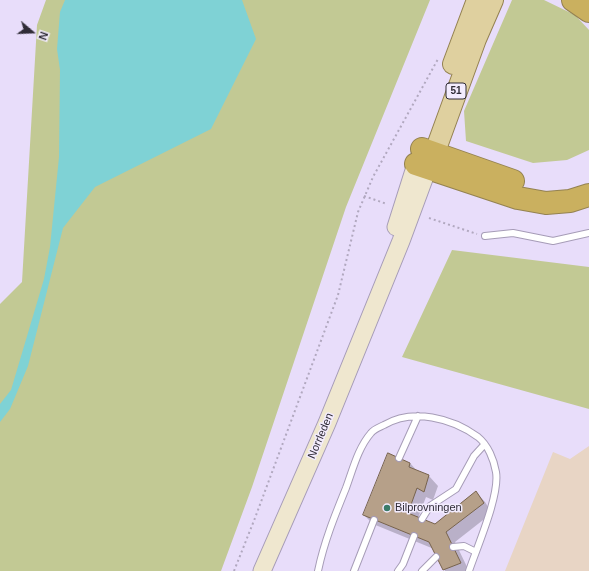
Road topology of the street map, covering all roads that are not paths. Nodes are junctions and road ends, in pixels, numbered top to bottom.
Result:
1 (573, 0) edge
2 (482, 6) edge
3 (589, 11) edge
4 (425, 159) junction
5 (589, 179) edge
6 (589, 196) edge
7 (589, 234) edge
8 (485, 236) road end
9 (418, 416) junction
10 (484, 445) junction
11 (399, 458) dead end
12 (422, 519) dead end
13 (374, 520) dead end
14 (414, 536) dead end
15 (453, 547) dead end
16 (476, 552) junction
17 (436, 557) dead end
18 (262, 571) edge
19 (318, 571) edge
20 (354, 571) edge
21 (398, 571) edge
22 (422, 571) edge
23 (469, 571) edge

1 - 3 highway
2 - 4 main road, 51
4 - 5 highway
4 - 6 highway
4 - 18 street, Norrleden
7 - 8 lane
9 - 10 lane
9 - 11 lane
9 - 19 lane
10 - 12 lane
10 - 16 lane
13 - 20 lane
14 - 21 lane
15 - 16 lane
16 - 23 lane
17 - 22 lane

